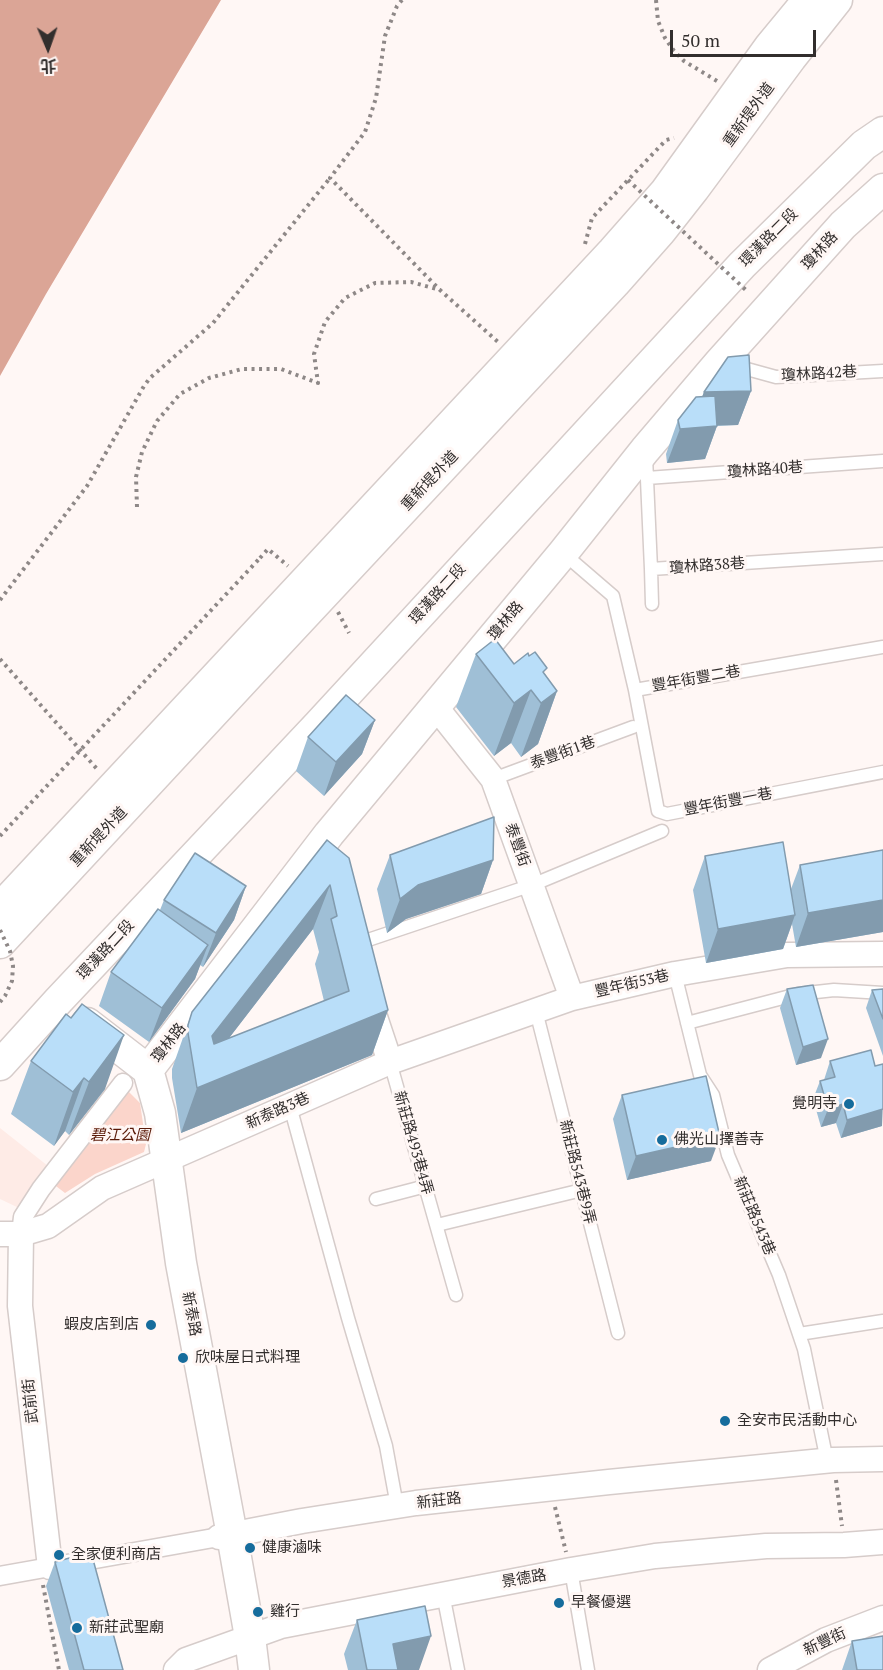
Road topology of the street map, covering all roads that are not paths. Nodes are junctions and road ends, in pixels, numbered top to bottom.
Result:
1 (808, 0) edge
2 (837, 0) edge
3 (883, 132) edge
4 (883, 189) edge
5 (720, 362) junction
6 (883, 371) edge
7 (883, 461) edge
8 (646, 464) junction
9 (563, 553) junction
10 (883, 554) edge
11 (651, 569) junction
12 (652, 604) dead end
13 (883, 647) edge
14 (635, 690) junction
15 (435, 706) junction
16 (633, 727) dead end
17 (883, 772) edge
18 (493, 779) junction
19 (662, 831) dead end
20 (532, 885) junction
21 (0, 908) edge
22 (0, 943) edge
23 (355, 953) joint
24 (883, 954) edge
25 (675, 974) junction
26 (883, 993) edge
27 (572, 998) junction
28 (58, 1001) junction
29 (536, 1011) junction
30 (687, 1023) junction
31 (390, 1062) junction
32 (0, 1065) edge
33 (135, 1076) junction
34 (290, 1106) junction
35 (167, 1160) junction
36 (426, 1186) junction
37 (582, 1190) junction
38 (376, 1199) dead end
39 (437, 1225) junction
40 (11, 1234) edge
41 (456, 1295) dead end
42 (883, 1321) edge
43 (618, 1333) dead end
44 (799, 1334) junction
45 (883, 1459) edge
46 (830, 1461) junction
47 (397, 1506) junction
48 (226, 1536) junction
49 (883, 1542) edge
50 (45, 1568) junction
51 (571, 1570) junction
52 (0, 1576) edge
53 (443, 1594) junction
54 (883, 1618) edge
55 (250, 1637) junction
56 (176, 1670) edge
57 (254, 1670) edge
58 (458, 1670) edge
59 (588, 1670) edge
60 (770, 1670) edge

1 - 21 street, 重新堤外道
2 - 22 street, 重新堤外道
3 - 28 street, 環漢路二段
4 - 5 street, 瓊林路
5 - 6 lane, 瓊林路42巷
5 - 8 street, 瓊林路
7 - 8 lane, 瓊林路40巷
8 - 9 street, 瓊林路
8 - 11 lane, 瓊林路38巷
9 - 14 lane, 豐年街豐二巷
9 - 15 street, 瓊林路
10 - 11 lane, 瓊林路38巷
11 - 12 lane
13 - 14 lane, 豐年街豐二巷
14 - 17 lane, 豐年街豐一巷
15 - 18 street, 泰豐街
15 - 33 street, 瓊林路
16 - 18 lane, 泰豐街1巷
18 - 20 street, 泰豐街
19 - 20 lane
20 - 23 lane
20 - 27 street, 泰豐街
23 - 31 street
24 - 25 street, 豐年街53巷
25 - 27 street, 豐年街53巷
25 - 30 lane, 新莊路543巷
26 - 30 lane
27 - 29 street, 豐年街53巷
28 - 32 street, 環漢路二段
28 - 33 street
29 - 31 street, 豐年街53巷
29 - 37 lane, 新莊路543巷9弄
30 - 44 lane, 新莊路543巷
31 - 34 street, 新泰路3巷
31 - 36 lane, 新莊路493巷4弄
33 - 35 street, 新泰路
33 - 40 street, 瓊林路
34 - 35 street, 新泰路3巷
34 - 47 lane
35 - 40 street, 新泰路3巷
35 - 48 street, 新泰路
36 - 38 lane
36 - 39 lane, 新莊路493巷4弄
37 - 39 lane
37 - 43 lane, 新莊路543巷9弄
39 - 41 lane, 新莊路493巷4弄
40 - 50 street, 武前街
42 - 44 lane
44 - 46 lane, 新莊路543巷
45 - 46 street, 新莊路
46 - 47 street, 新莊路
47 - 48 street, 新莊路
48 - 50 street, 新莊路
48 - 55 street, 新泰路
49 - 51 street, 景德路
50 - 52 street, 新莊路
51 - 53 street, 景德路
51 - 59 lane
53 - 55 street, 景德路
53 - 58 lane
54 - 60 street, 新豐街
55 - 56 street, 景德路
55 - 57 street, 新泰路

